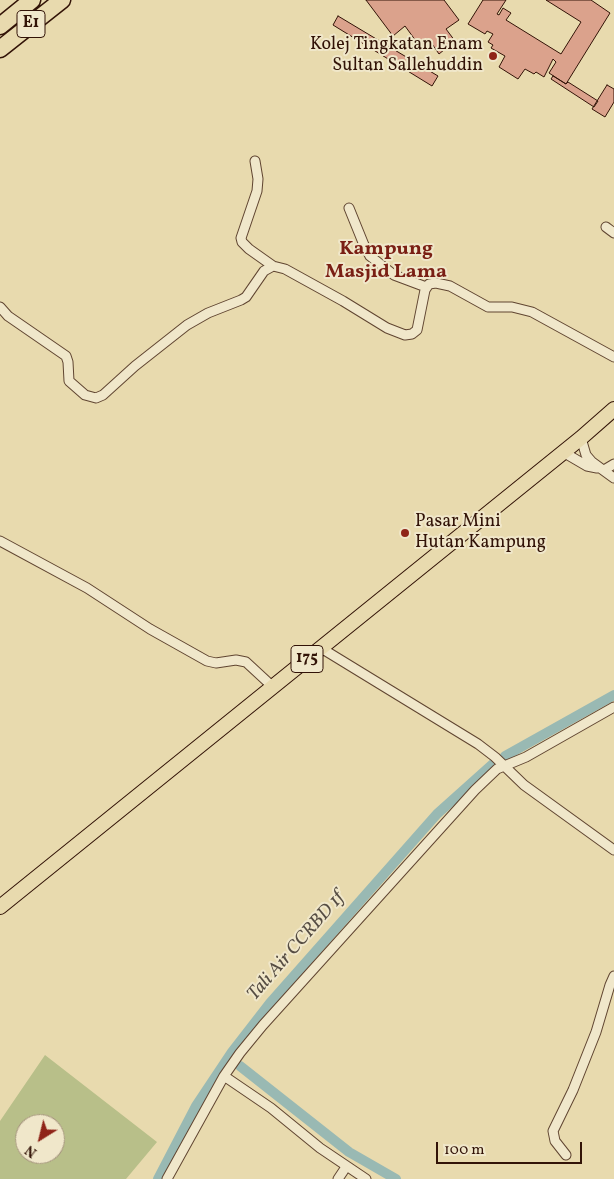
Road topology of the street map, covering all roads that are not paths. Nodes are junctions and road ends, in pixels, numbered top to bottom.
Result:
1 (32, 0) edge
2 (62, 0) edge
3 (0, 26) edge
4 (0, 49) edge
5 (255, 161) dead end
6 (349, 208) dead end
7 (606, 227) dead end
8 (614, 233) edge
9 (273, 266) junction
10 (426, 287) junction
11 (0, 308) edge
12 (614, 357) edge
13 (614, 409) edge
14 (581, 438) junction
15 (563, 452) junction
16 (614, 464) edge
17 (604, 470) junction
18 (614, 478) edge
19 (0, 541) edge
20 (321, 648) junction
21 (273, 687) junction
22 (614, 707) edge
23 (504, 766) junction
24 (614, 850) edge
25 (0, 907) edge
26 (614, 976) edge
27 (224, 1076) junction
28 (566, 1155) dead end
29 (346, 1167) junction
30 (167, 1179) edge
31 (338, 1179) edge
32 (366, 1179) edge

1 - 3 highway, E1
2 - 4 highway, E1
5 - 9 street
6 - 10 street
7 - 8 street
9 - 10 street
9 - 11 street
10 - 12 street
13 - 14 main road, 175
14 - 15 main road, 175
14 - 17 street
15 - 17 street
15 - 20 main road, 175
16 - 17 street
17 - 18 street
19 - 21 street
20 - 21 main road, 175
20 - 23 street
21 - 25 main road, 175
22 - 23 street
23 - 24 street
23 - 27 street
26 - 28 street
27 - 29 street
27 - 30 street
29 - 31 street
29 - 32 street

